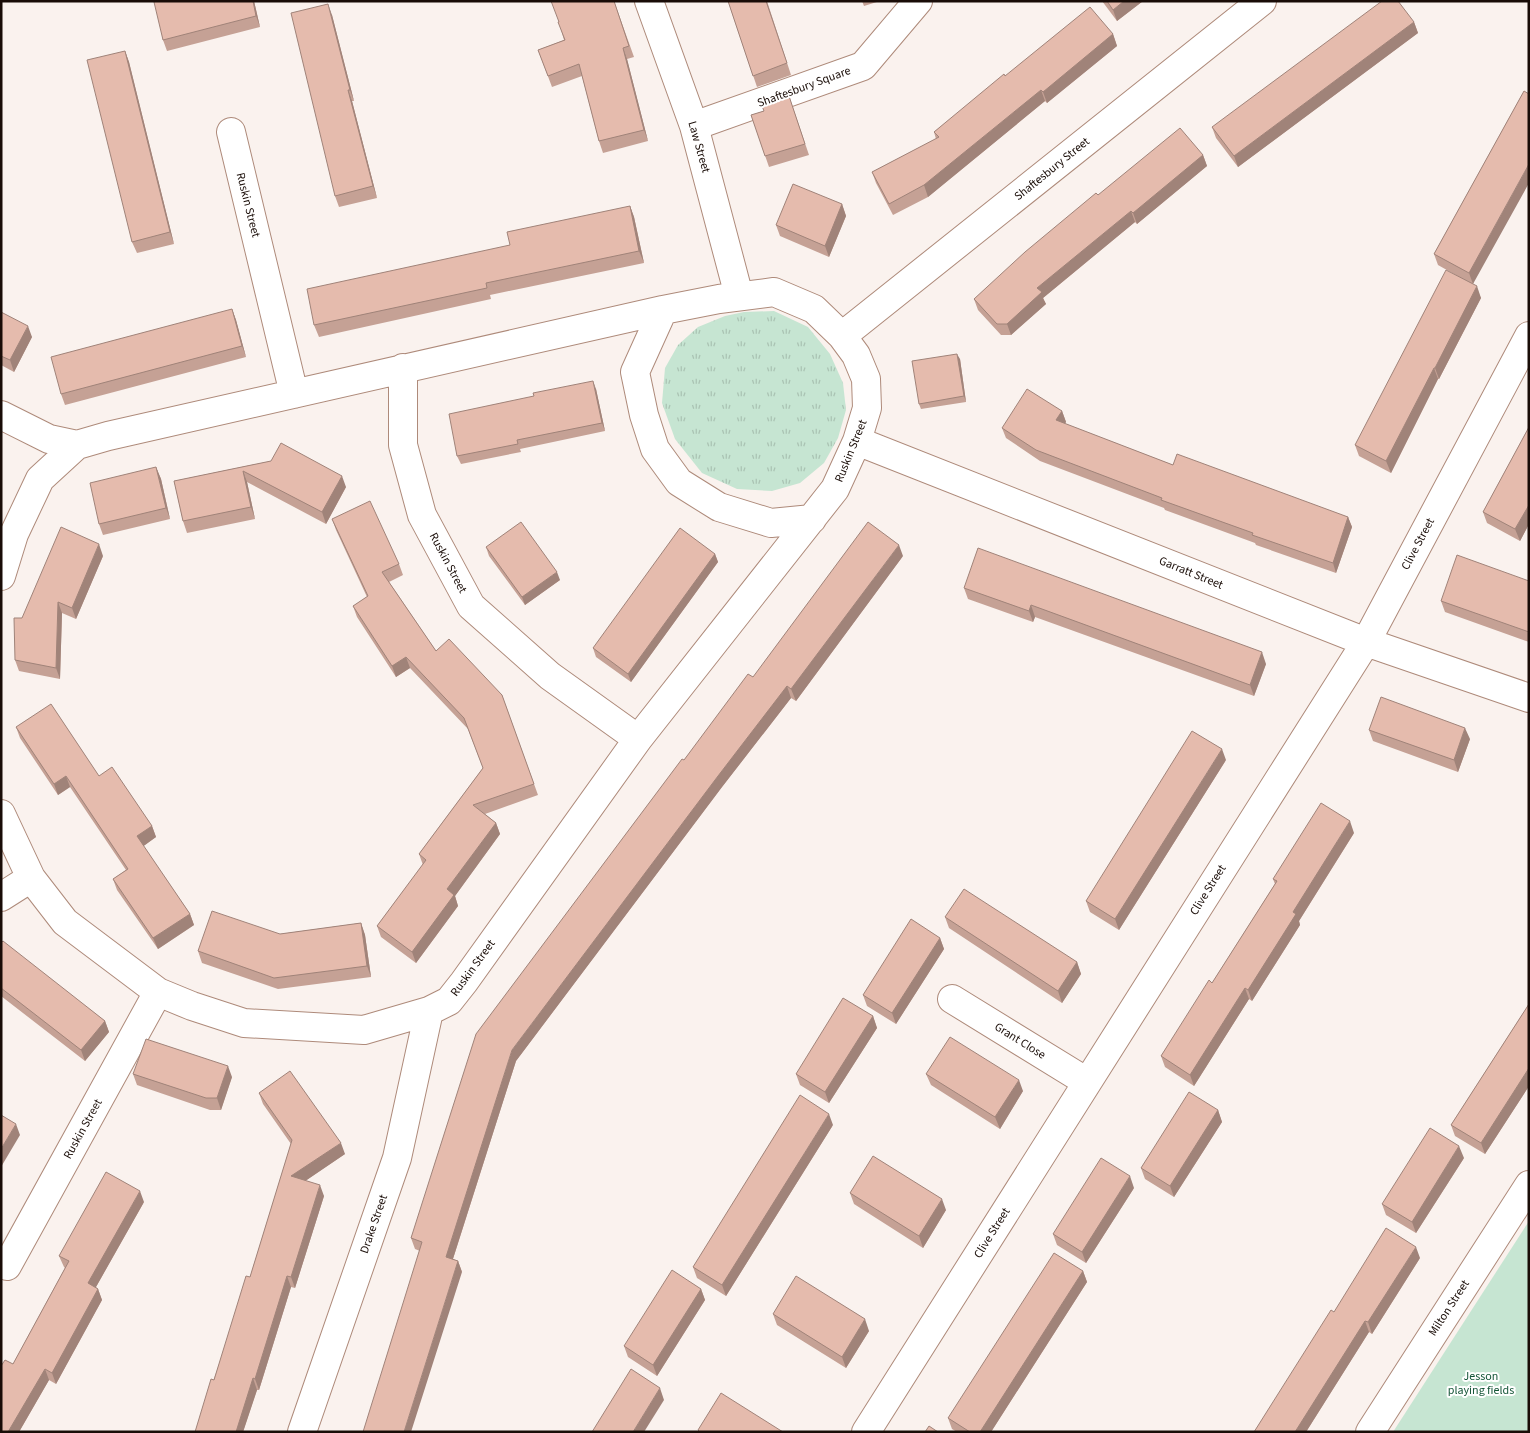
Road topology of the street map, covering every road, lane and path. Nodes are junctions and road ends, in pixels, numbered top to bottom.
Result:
1 (649, 1) edge
2 (918, 1) edge
3 (1262, 1) edge
4 (694, 126) junction
5 (230, 132) dead end
6 (739, 296) junction
7 (663, 310) junction
8 (842, 336) junction
9 (1529, 336) edge
10 (403, 368) junction
11 (294, 394) junction
12 (1, 415) edge
13 (857, 440) junction
14 (77, 445) junction
15 (812, 519) junction
16 (1, 576) edge
17 (1366, 642) junction
18 (1529, 698) edge
19 (638, 739) junction
20 (1, 814) edge
21 (31, 878) junction
22 (1, 897) edge
23 (158, 992) junction
24 (952, 999) dead end
25 (429, 1011) junction
26 (1087, 1082) junction
27 (1529, 1185) edge
28 (7, 1266) dead end
29 (302, 1432) edge
30 (866, 1432) edge
31 (1370, 1432) edge

1 - 4 street, Law Street
2 - 4 street, Shaftesbury Square
3 - 8 street, Shaftesbury Street
4 - 6 street, Law Street
5 - 11 street, Ruskin Street
6 - 7 street, Ruskin Street
6 - 8 street, Ruskin Street
7 - 10 street, Ruskin Street
7 - 15 street
8 - 13 street, Ruskin Street
9 - 17 street, Clive Street
10 - 11 street, Ruskin Street
10 - 19 street, Ruskin Street
11 - 14 street, Ruskin Street
12 - 14 street
13 - 15 street, Ruskin Street
13 - 17 street, Garratt Street
14 - 16 street, Ruskin Street
15 - 19 street, Ruskin Street
17 - 18 street, Garratt Street
17 - 26 street, Clive Street
19 - 25 street, Ruskin Street
20 - 21 street, Ruskin Street
21 - 22 street
21 - 23 street, Ruskin Street
23 - 25 street, Ruskin Street
23 - 28 street, Ruskin Street
24 - 26 street, Grant Close
25 - 29 street, Drake Street
26 - 30 street, Clive Street
27 - 31 street, Milton Street

